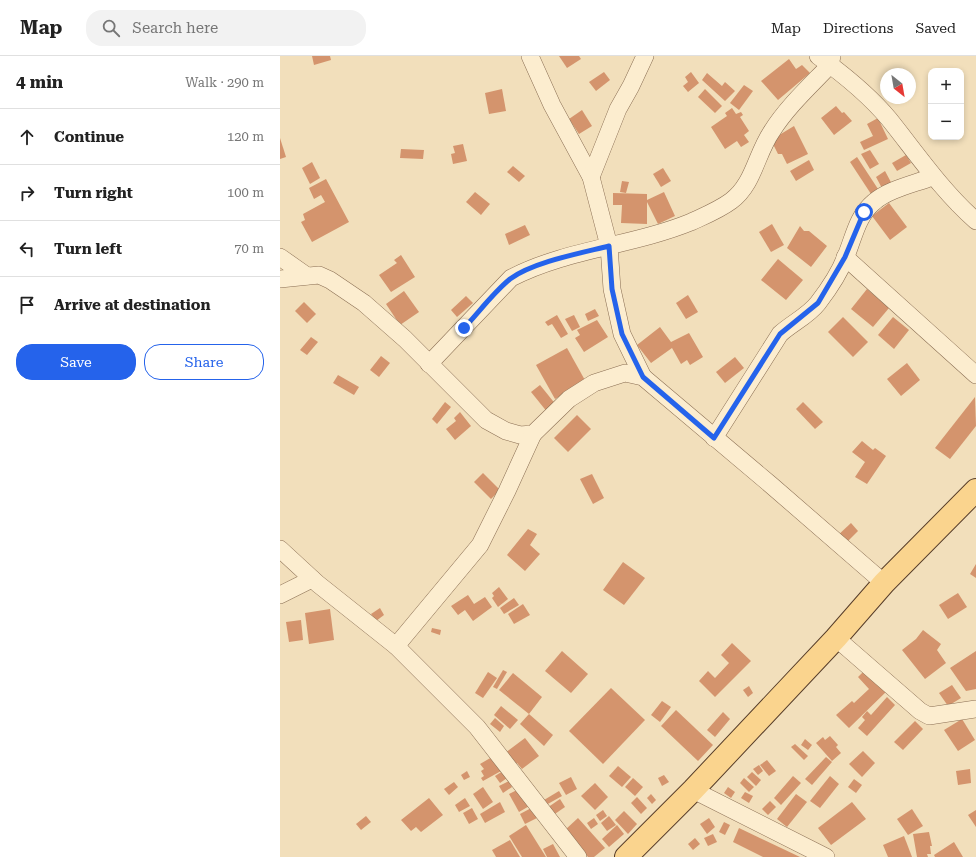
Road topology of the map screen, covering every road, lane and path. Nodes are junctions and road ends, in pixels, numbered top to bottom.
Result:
1 (530, 56) edge
2 (645, 56) edge
3 (826, 59) edge
4 (591, 177) junction
5 (932, 177) junction
6 (976, 221) edge
7 (609, 246) junction
8 (280, 257) edge
9 (845, 257) junction
10 (307, 276) junction
11 (280, 279) edge
12 (429, 364) junction
13 (976, 375) edge
14 (643, 377) junction
15 (533, 434) junction
16 (714, 438) junction
17 (976, 490) edge
18 (280, 549) edge
19 (312, 579) junction
20 (884, 583) junction
21 (280, 595) edge
22 (836, 638) junction
23 (396, 646) junction
24 (976, 709) edge
25 (693, 790) junction
26 (578, 857) edge
27 (626, 857) edge
28 (826, 857) edge

1 - 4 street
2 - 4 street
3 - 5 street
3 - 7 street
4 - 7 street
5 - 6 street
5 - 9 street
7 - 12 street
7 - 14 street
8 - 10 street
9 - 13 street
9 - 16 street
10 - 11 street
10 - 12 street
12 - 15 street
14 - 15 street
14 - 16 street
15 - 23 street
16 - 20 street
17 - 20 main road
18 - 19 street
19 - 21 street
19 - 23 street
20 - 22 main road
22 - 24 street
22 - 25 main road
23 - 26 street
25 - 27 main road
25 - 28 street

